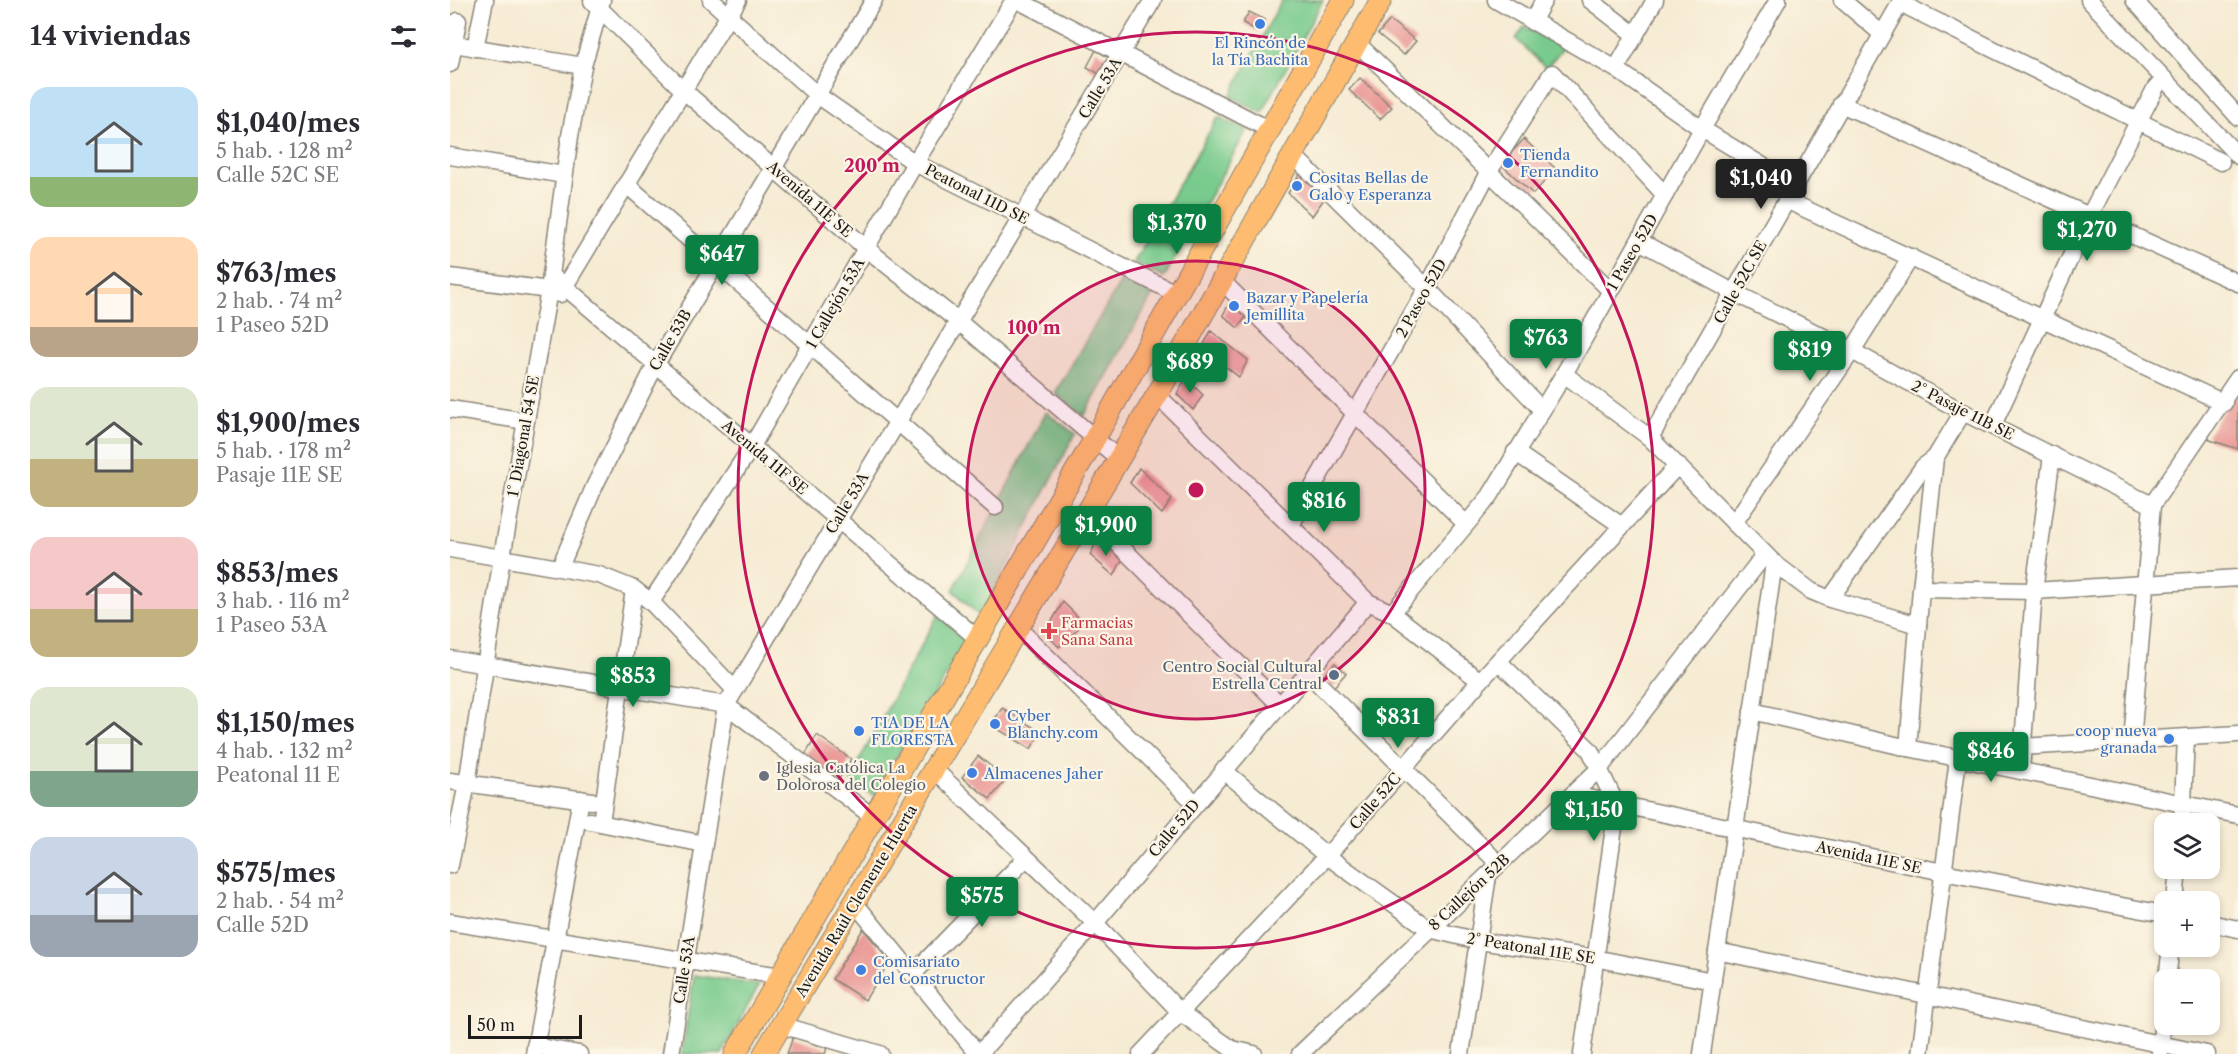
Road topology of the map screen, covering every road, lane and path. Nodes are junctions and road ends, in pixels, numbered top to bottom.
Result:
1 (485, 0) edge
2 (711, 0) edge
3 (738, 0) edge
4 (874, 0) edge
5 (1015, 0) edge
6 (1153, 0) edge
7 (1343, 0) edge
8 (1351, 0) edge
9 (1381, 0) edge
10 (1496, 0) edge
11 (1544, 0) edge
12 (1590, 0) edge
13 (1655, 0) edge
14 (1778, 0) edge
15 (1842, 0) edge
16 (2089, 0) edge
17 (2134, 0) edge
18 (597, 2) edge
19 (1901, 2) edge
20 (728, 17) junction
21 (454, 20) edge
22 (1532, 22) junction
23 (480, 25) junction
24 (1882, 34) junction
25 (1635, 35) junction
26 (1356, 42) junction
27 (454, 44) junction
28 (474, 48) junction
29 (1120, 54) junction
30 (450, 64) edge
31 (583, 66) junction
32 (1616, 69) junction
33 (2156, 87) dead end
34 (683, 90) junction
35 (816, 94) junction
36 (1840, 104) junction
37 (2238, 117) edge
38 (2136, 122) junction
39 (1702, 129) junction
40 (1270, 130) junction
41 (1293, 155) junction
42 (450, 156) edge
43 (2238, 156) edge
44 (2221, 162) dead end
45 (915, 163) junction
46 (772, 167) junction
47 (1488, 173) junction
48 (564, 175) junction
49 (626, 184) junction
50 (1790, 193) junction
51 (1665, 195) junction
52 (2090, 215) junction
53 (1022, 217) junction
54 (1639, 241) junction
55 (867, 249) junction
56 (1911, 257) junction
57 (716, 262) junction
58 (450, 277) edge
59 (1221, 280) junction
60 (550, 282) junction
61 (2238, 283) edge
62 (567, 288) junction
63 (1427, 288) junction
64 (1610, 290) junction
65 (1735, 293) junction
66 (1177, 294) junction
67 (545, 310) junction
68 (2042, 318) junction
69 (958, 321) junction
70 (811, 345) junction
71 (1852, 351) junction
72 (656, 364) junction
73 (1564, 374) junction
74 (2238, 378) edge
75 (1157, 395) junction
76 (2224, 403) junction
77 (450, 409) edge
78 (1541, 409) junction
79 (1963, 412) junction
80 (1355, 416) junction
81 (897, 420) junction
82 (526, 421) junction
83 (1993, 425) junction
84 (1650, 438) junction
85 (1097, 442) junction
86 (752, 446) junction
87 (1515, 452) junction
88 (2052, 455) junction
89 (1935, 458) junction
90 (1119, 459) junction
91 (1678, 465) junction
92 (2152, 505) junction
93 (995, 507) dead end
94 (1087, 513) junction
95 (838, 519) junction
96 (1734, 523) junction
97 (1466, 524) junction
98 (1291, 525) junction
99 (1622, 526) junction
100 (450, 549) edge
101 (502, 557) junction
102 (1769, 558) junction
103 (560, 567) junction
104 (2238, 578) edge
105 (2143, 584) junction
106 (634, 589) junction
107 (1921, 589) junction
108 (2034, 591) junction
109 (1830, 599) junction
110 (651, 602) junction
111 (1368, 602) junction
112 (1392, 613) junction
113 (1918, 625) junction
114 (1018, 628) junction
115 (978, 639) junction
116 (450, 659) edge
117 (1499, 662) junction
118 (485, 664) junction
119 (1307, 672) junction
120 (1480, 681) junction
121 (618, 688) junction
122 (730, 697) junction
123 (1279, 704) junction
124 (1752, 711) junction
125 (2238, 734) edge
126 (2186, 738) junction
127 (2132, 741) junction
128 (2022, 747) junction
129 (1908, 748) junction
130 (1958, 759) junction
131 (1403, 768) junction
132 (1600, 768) junction
133 (934, 770) junction
134 (1223, 770) junction
135 (2021, 771) junction
136 (458, 783) edge
137 (1574, 795) junction
138 (581, 800) junction
139 (603, 802) junction
140 (1195, 803) junction
141 (2184, 804) junction
142 (1617, 806) junction
143 (2183, 813) edge
144 (2238, 815) edge
145 (873, 817) junction
146 (579, 819) junction
147 (601, 823) junction
148 (1735, 829) junction
149 (704, 844) junction
150 (1327, 856) junction
151 (1026, 858) junction
152 (450, 866) edge
153 (1493, 870) junction
154 (1943, 872) junction
155 (854, 902) junction
156 (2154, 912) edge
157 (450, 922) edge
158 (1095, 923) junction
159 (2220, 925) edge
160 (1429, 929) junction
161 (2238, 929) edge
162 (555, 938) junction
163 (1479, 941) junction
164 (1717, 951) junction
165 (1594, 958) junction
166 (686, 961) junction
167 (913, 974) junction
168 (780, 976) junction
169 (1713, 981) junction
170 (1927, 996) junction
171 (1181, 1013) junction
172 (781, 1025) junction
173 (2160, 1049) edge
174 (534, 1050) edge
175 (556, 1052) edge
176 (1232, 1052) edge
177 (579, 1054) edge
178 (671, 1054) edge
179 (735, 1054) edge
180 (742, 1054) edge
181 (764, 1054) edge
182 (880, 1054) edge
183 (978, 1054) edge
184 (1141, 1054) edge
185 (1254, 1054) edge
186 (1300, 1054) edge
187 (1461, 1054) edge
188 (1582, 1054) edge
189 (1702, 1054) edge
190 (1920, 1054) edge
191 (2207, 1054) edge

1 - 23 street
2 - 20 street, Peatonal 11D SE
3 - 20 street
4 - 35 street, Calle 53B
5 - 29 street
5 - 45 street, 1 Callejón 53A
6 - 29 street, Calle 53A
7 - 40 main road, Avenida Raúl Clemente Huerta
8 - 85 street
9 - 26 main road, Avenida Raúl Clemente Huerta
10 - 22 street
11 - 22 street
12 - 25 street
13 - 25 street
14 - 39 street, 1 Paseo 52D
15 - 24 street
16 - 43 street
17 - 37 street
18 - 31 street, 1° Diagonal 54 SE
18 - 34 street, Avenida 11E SE
19 - 24 street, Calle 52C SE
19 - 38 street
20 - 34 street
20 - 35 street, Peatonal 11D SE
21 - 23 street
21 - 27 street
22 - 32 street
23 - 28 street
24 - 36 street, Calle 52C SE
25 - 32 street
26 - 41 main road, Avenida Raúl Clemente Huerta
26 - 47 street
27 - 28 street
27 - 30 street
28 - 31 street
29 - 40 street
29 - 53 street, Calle 53A
31 - 48 street, 1° Diagonal 54 SE
32 - 39 street
33 - 38 street
34 - 46 street, Avenida 11E SE
34 - 49 street
35 - 45 street, Peatonal 11D SE
35 - 46 street, Calle 53B
36 - 50 street, Calle 52C SE
36 - 52 street
38 - 44 street
38 - 52 street
39 - 50 street
39 - 51 street, 1 Paseo 52D
40 - 66 main road, Avenida Raúl Clemente Huerta
41 - 59 main road, Avenida Raúl Clemente Huerta
41 - 63 street
42 - 48 street
45 - 53 street, Peatonal 11D SE
45 - 55 street, 1 Callejón 53A
46 - 55 street, Avenida 11E SE
46 - 57 street, Calle 53B
47 - 51 street, 2 Paseo 52D
47 - 63 street, 2 Paseo 52D
47 - 64 street
48 - 60 street, 1° Diagonal 54 SE
49 - 57 street
49 - 62 street
50 - 56 street
50 - 65 street, Calle 52C SE
51 - 54 street, 1 Paseo 52D
52 - 61 street
52 - 68 street
53 - 66 street, Peatonal 11D SE
53 - 69 street, Calle 53A
54 - 64 street, 1 Paseo 52D
54 - 65 street, 2° Pasaje 11B SE
55 - 69 street, Avenida 11E SE
55 - 70 street, 1 Callejón 53A
56 - 68 street
56 - 71 street
57 - 70 street
57 - 72 street, Calle 53B
58 - 60 street
59 - 75 main road, Avenida Raúl Clemente Huerta
59 - 80 street
60 - 62 street, Avenida 11F SE
60 - 67 street, 1° Diagonal 54 SE
62 - 67 street
62 - 72 street, Avenida 11F SE
63 - 78 street
63 - 80 street, 2 Paseo 52D
64 - 73 street, 1 Paseo 52D
65 - 71 street, 2° Pasaje 11B SE
65 - 84 street, Calle 52C SE
66 - 85 main road, Avenida Raúl Clemente Huerta
67 - 82 street, 1° Diagonal 54 SE
68 - 76 street
68 - 83 street
69 - 81 street, Calle 53A
69 - 85 street, Avenida 11E SE
70 - 81 street
70 - 86 street, 1 Callejón 53A
71 - 79 street, 2° Pasaje 11B SE
71 - 96 street
72 - 86 street, Avenida 11F SE
72 - 103 street, Calle 53B
73 - 78 street, 1 Paseo 52D
73 - 84 street
74 - 76 street
75 - 90 main road, Avenida Raúl Clemente Huerta
75 - 98 street
76 - 92 street
77 - 82 street
78 - 87 street, 1 Paseo 52D
79 - 83 street, 2° Pasaje 11B SE
79 - 89 street
80 - 97 street
80 - 98 street, 2 Paseo 52D
81 - 93 street
81 - 95 street, Calle 53A
82 - 101 street, 1° Diagonal 54 SE
83 - 88 street, 2° Pasaje 11B SE
84 - 91 street
85 - 90 street, Avenida 11E SE
85 - 115 main road, Avenida Raúl Clemente Huerta
85 - 180 street
86 - 95 street, Avenida 11F SE
86 - 110 street, 1 Callejón 53A
87 - 97 street, 1 Paseo 52D
87 - 99 street
88 - 92 street, 2° Pasaje 11B SE
88 - 108 street
89 - 107 street
89 - 109 street
90 - 94 main road, Avenida Raúl Clemente Huerta
91 - 96 street
91 - 99 street, Calle 52C
92 - 105 street
94 - 114 main road, Avenida Raúl Clemente Huerta
94 - 123 street
95 - 115 street, Avenida 11F SE
95 - 122 street, Calle 53A
96 - 102 street
97 - 112 street, 1 Paseo 52D
98 - 111 street
99 - 117 street, Calle 52C
100 - 101 street
101 - 103 street
101 - 118 street, 1° Diagonal 54 SE
102 - 109 street
102 - 124 street
102 - 132 street, 8 Callejón 52B
103 - 106 street
104 - 105 street
105 - 108 street
105 - 127 street
106 - 110 street
106 - 121 street
107 - 108 street
107 - 113 street
108 - 128 street
109 - 113 street
110 - 122 street
111 - 112 street
111 - 119 street, Calle 52D
112 - 120 street
113 - 129 street
114 - 133 main road, Avenida Raúl Clemente Huerta
114 - 140 street
115 - 145 main road, Avenida Raúl Clemente Huerta
116 - 118 street
117 - 120 street, Calle 52C
117 - 132 street
118 - 121 street
118 - 136 street, 1° Diagonal 54 SE
119 - 123 street, Calle 52D
119 - 131 street
120 - 131 street, Calle 52C
121 - 122 street
121 - 139 street
122 - 145 street
122 - 149 street, Calle 53A
123 - 134 street, Calle 52D
124 - 129 street
124 - 148 street
125 - 126 street
126 - 127 street
126 - 141 street
127 - 128 street
128 - 130 street
128 - 135 street
129 - 130 street
130 - 135 street
130 - 154 street
131 - 150 street, Calle 52C
131 - 153 street
132 - 137 street, 8 Callejón 52B
132 - 142 street
133 - 151 street
133 - 155 main road, Avenida Raúl Clemente Huerta
134 - 140 street, Calle 52D
134 - 150 street, 2° Peatonal 11E SE
135 - 141 street
136 - 138 street
136 - 152 street, 1° Diagonal 54 SE
137 - 142 street, Avenida 11E SE
137 - 153 street, 8 Callejón 52B
138 - 139 street
138 - 146 street
139 - 147 street
140 - 158 street, Calle 52D
141 - 143 street
141 - 144 street
142 - 148 street, Avenida 11E SE
142 - 165 street
145 - 168 main road, Avenida Raúl Clemente Huerta
146 - 147 street
146 - 162 street
147 - 149 street
148 - 154 street, Avenida 11E SE
148 - 164 street
149 - 166 street, Calle 53A
150 - 160 street, 2° Peatonal 11E SE
150 - 171 street, Calle 52C
151 - 158 street
151 - 167 street
153 - 160 street, 8 Callejón 52B
153 - 163 street
154 - 156 street, Avenida 11E SE
154 - 170 street
155 - 167 street
155 - 172 main road, Avenida Raúl Clemente Huerta
157 - 162 street
158 - 171 street
158 - 183 street, Calle 52D
159 - 161 street
160 - 163 street, 2° Peatonal 11E SE
160 - 186 street, 8 Callejón 52B
162 - 166 street
162 - 174 street
163 - 165 street, 2° Peatonal 11E SE
163 - 187 street
164 - 169 street
164 - 170 street
165 - 169 street, 2° Peatonal 11E SE
165 - 188 street
166 - 168 street
166 - 178 street, Calle 53A
167 - 183 street
168 - 179 main road, Avenida Raúl Clemente Huerta
169 - 189 street
170 - 173 street
170 - 190 street
171 - 176 street
171 - 184 street, Calle 52C
172 - 181 main road, Avenida Raúl Clemente Huerta
172 - 182 street
173 - 191 street
174 - 175 street
175 - 177 street
176 - 185 street

